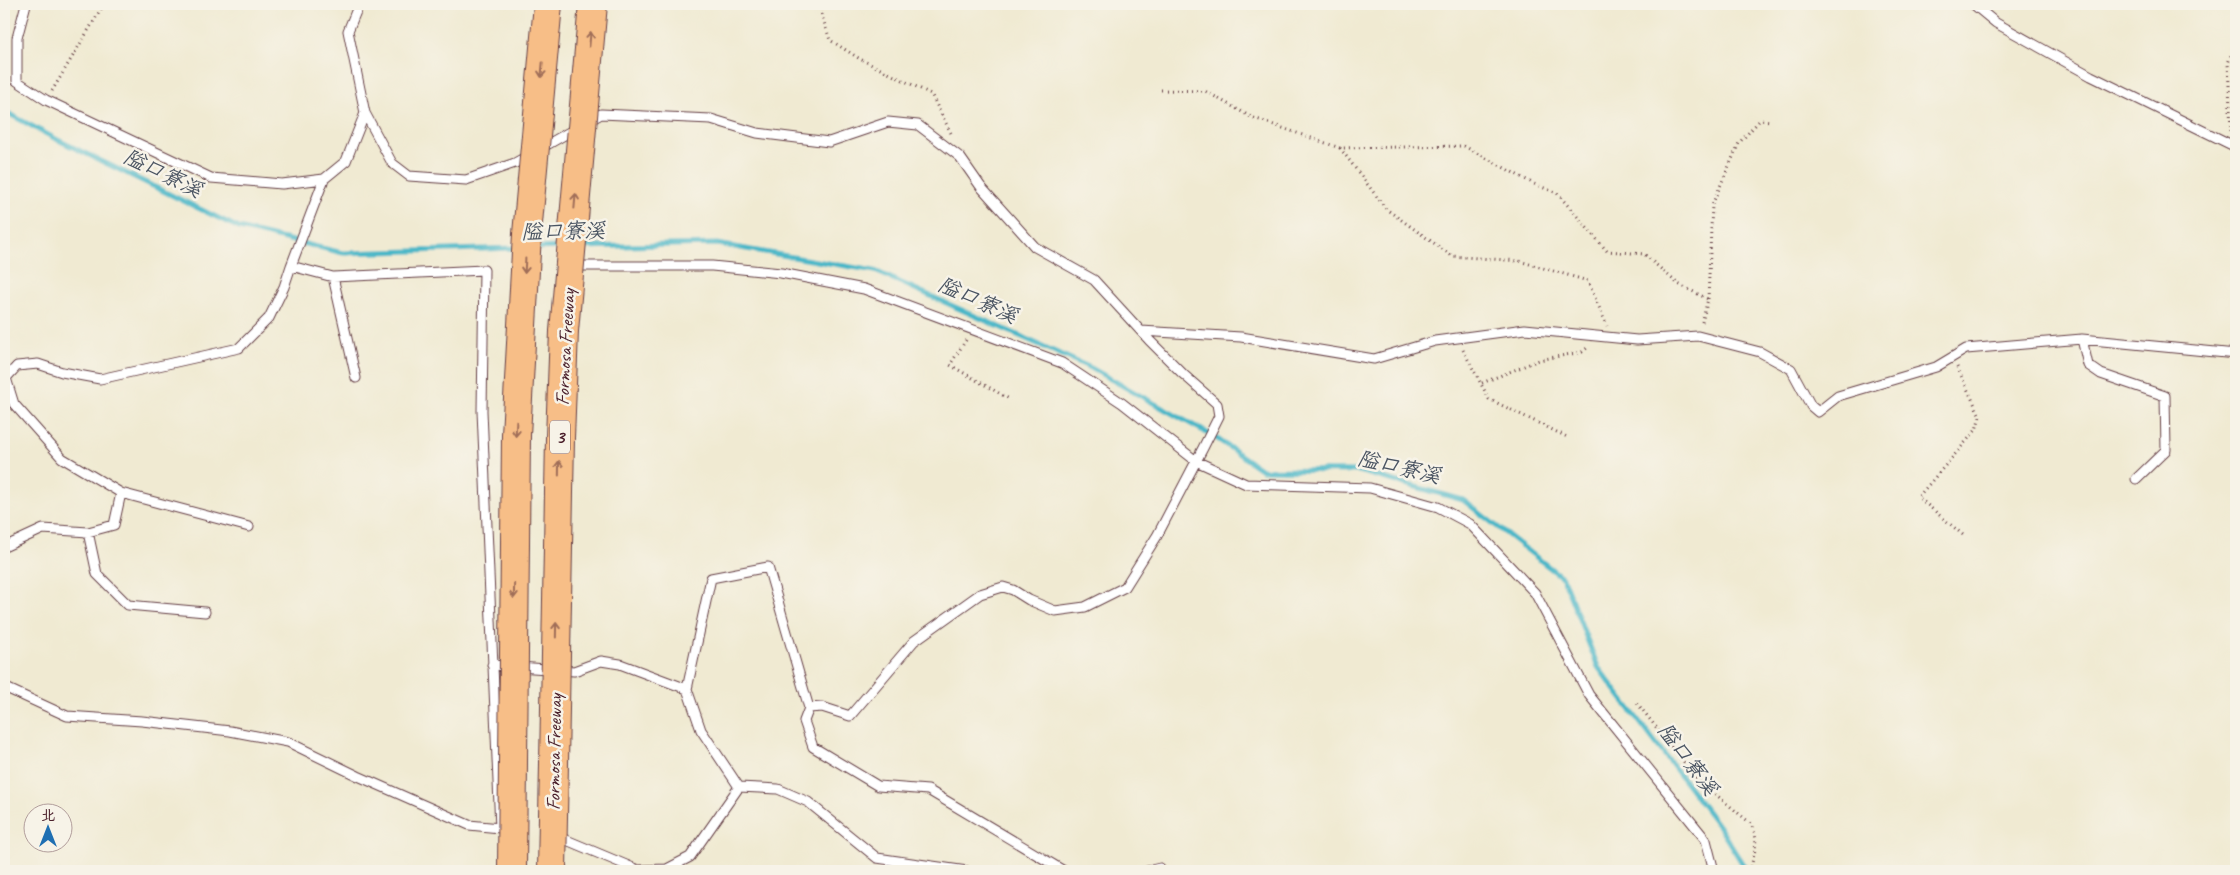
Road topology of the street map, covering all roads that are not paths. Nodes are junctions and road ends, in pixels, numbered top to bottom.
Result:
1 (26, 4) edge
2 (359, 4) edge
3 (548, 4) edge
4 (593, 4) edge
5 (1973, 4) edge
6 (365, 113) junction
7 (2234, 147) edge
8 (324, 179) junction
9 (291, 266) junction
10 (584, 266) dead end
11 (333, 277) junction
12 (1141, 331) junction
13 (2082, 339) junction
14 (2236, 354) edge
15 (356, 378) dead end
16 (1196, 461) junction
17 (2136, 479) dead end
18 (121, 493) junction
19 (249, 527) dead end
20 (88, 532) junction
21 (4, 547) edge
22 (205, 612) dead end
23 (492, 665) junction
24 (4, 687) edge
25 (687, 689) junction
26 (809, 708) junction
27 (739, 787) junction
28 (564, 839) dead end
29 (1160, 868) dead end
30 (512, 871) edge
31 (552, 871) edge
32 (967, 871) edge
33 (1064, 871) edge
34 (1147, 871) edge
35 (1714, 871) edge

1 - 8 lane
2 - 6 lane
3 -> 30 highway, Formosa Freeway, bridge
31 -> 4 highway, Formosa Freeway / 3, bridge
5 - 7 lane
6 - 8 lane
6 - 12 lane
8 - 9 lane
9 - 11 lane
9 - 18 lane
10 - 16 lane
11 - 15 lane
11 - 23 lane
12 - 13 lane
12 - 16 lane
13 - 14 lane
13 - 17 lane
16 - 26 lane
16 - 35 lane
18 - 19 lane
18 - 20 lane
20 - 21 lane
20 - 22 lane
23 - 24 lane
23 - 25 lane
25 - 26 lane
25 - 27 lane
26 - 33 lane
27 - 28 lane
27 - 32 lane
29 - 34 lane

